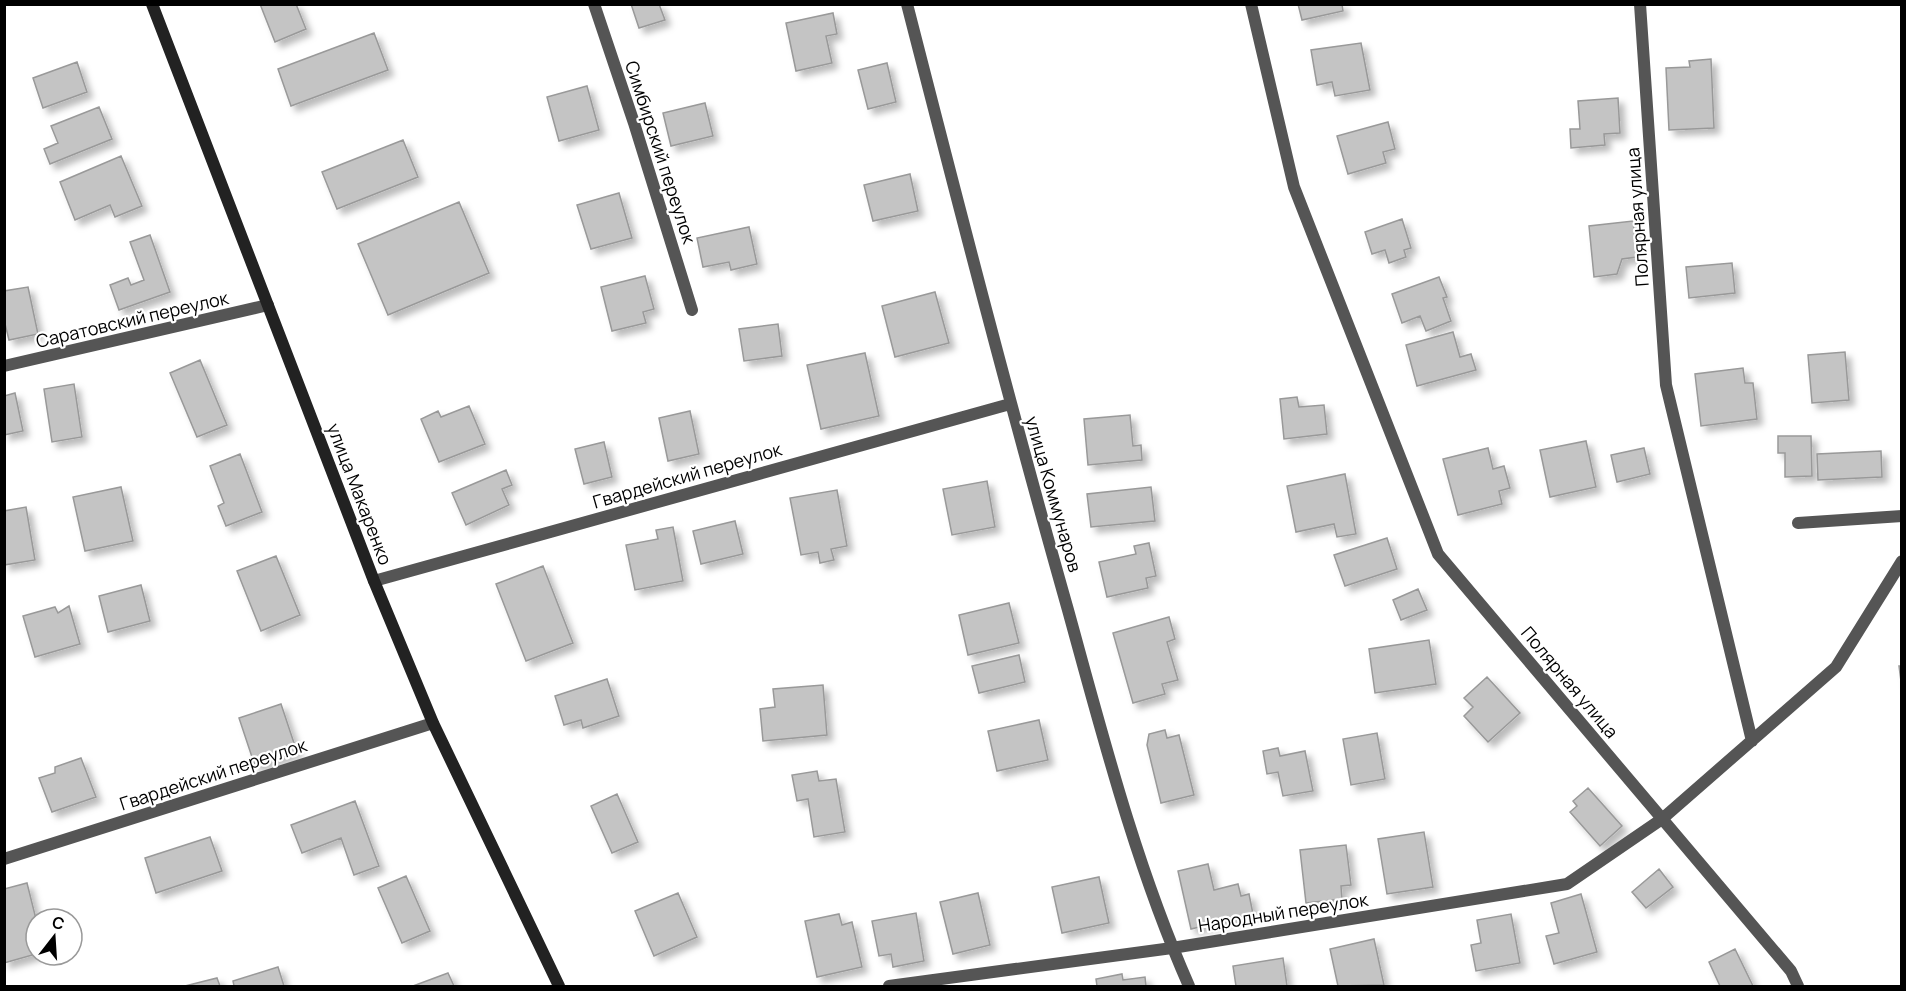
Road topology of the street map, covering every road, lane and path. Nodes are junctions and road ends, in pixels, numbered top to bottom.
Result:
1 (152, 4) edge
2 (594, 4) edge
3 (907, 4) edge
4 (1251, 4) edge
5 (1640, 4) edge
6 (268, 305) junction
7 (692, 310) dead end
8 (4, 366) edge
9 (1010, 404) junction
10 (1902, 516) edge
11 (1798, 523) dead end
12 (1902, 561) edge
13 (374, 581) junction
14 (433, 723) junction
15 (1752, 741) junction
16 (1662, 819) junction
17 (4, 860) edge
18 (1172, 948) junction
19 (559, 987) edge
20 (889, 987) edge
21 (1189, 987) edge
22 (1798, 987) edge

1 - 6 main road, улица Макаренко
2 - 7 street, Симбирский переулок
3 - 9 street, улица Коммунаров
4 - 16 street, Полярная улица
5 - 15 street, Полярная улица
6 - 8 street, Саратовский переулок
6 - 13 main road, улица Макаренко
9 - 13 street, Гвардейский переулок
9 - 18 street, улица Коммунаров
10 - 11 street
12 - 15 street, Народный переулок
13 - 14 main road, улица Макаренко
14 - 17 street, Гвардейский переулок
14 - 19 main road, улица Макаренко
15 - 16 street, Народный переулок
16 - 18 street, Народный переулок
16 - 22 street, Полярная улица
18 - 20 street, Народный переулок
18 - 21 street, улица Коммунаров

